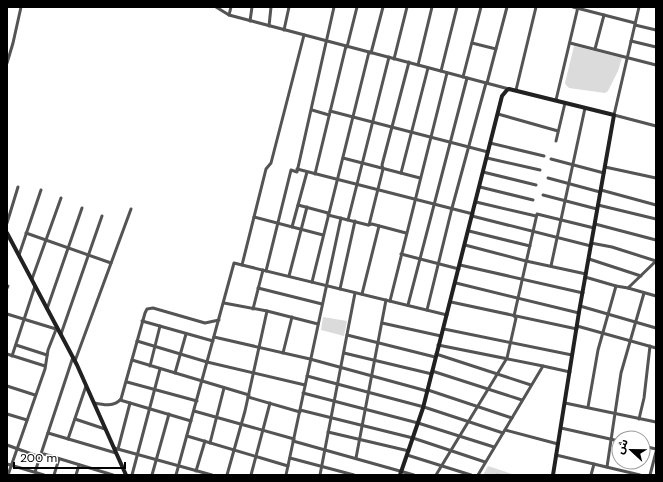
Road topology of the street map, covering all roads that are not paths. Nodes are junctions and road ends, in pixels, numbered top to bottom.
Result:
1 (21, 7) edge
2 (216, 7) edge
3 (231, 7) edge
4 (252, 7) edge
5 (271, 7) edge
6 (290, 7) edge
7 (334, 7) edge
8 (357, 7) edge
9 (383, 7) edge
10 (407, 7) edge
11 (432, 7) edge
12 (457, 7) edge
13 (481, 7) edge
14 (507, 7) edge
15 (536, 7) edge
16 (573, 7) edge
17 (639, 7) edge
18 (578, 8) edge
19 (604, 15) junction
20 (229, 16) junction
21 (250, 21) junction
22 (635, 24) junction
23 (269, 26) junction
24 (284, 30) junction
25 (656, 30) edge
26 (304, 35) junction
27 (327, 41) junction
28 (631, 41) junction
29 (472, 43) junction
30 (570, 43) junction
31 (347, 46) junction
32 (656, 47) edge
33 (496, 49) junction
34 (595, 49) junction
35 (370, 52) junction
36 (389, 57) junction
37 (627, 57) junction
38 (394, 59) junction
39 (7, 62) edge
40 (409, 62) junction
41 (418, 65) junction
42 (656, 65) edge
43 (428, 68) junction
44 (441, 71) junction
45 (448, 73) junction
46 (465, 77) junction
47 (487, 83) junction
48 (509, 89) junction
49 (516, 90) junction
50 (556, 100) junction
51 (565, 102) junction
52 (585, 108) junction
53 (312, 110) junction
54 (330, 113) junction
55 (498, 114) junction
56 (614, 115) junction
57 (353, 117) junction
58 (373, 122) junction
59 (656, 126) edge
60 (392, 127) junction
61 (558, 131) junction
62 (412, 132) junction
63 (431, 137) junction
64 (556, 141) dead end
65 (450, 142) junction
66 (490, 143) junction
67 (469, 147) junction
68 (488, 152) junction
69 (544, 156) dead end
70 (342, 158) junction
71 (487, 158) junction
72 (551, 159) dead end
73 (362, 164) junction
74 (573, 165) junction
75 (605, 167) junction
76 (297, 169) junction
77 (383, 169) junction
78 (540, 170) dead end
79 (307, 172) junction
80 (483, 172) junction
81 (401, 173) junction
82 (604, 173) junction
83 (315, 174) junction
84 (420, 178) junction
85 (548, 178) dead end
86 (656, 178) edge
87 (337, 180) junction
88 (357, 184) junction
89 (569, 184) junction
90 (536, 186) dead end
91 (18, 187) dead end
92 (480, 187) junction
93 (41, 190) dead end
94 (378, 190) junction
95 (600, 191) junction
96 (543, 195) dead end
97 (61, 198) dead end
98 (415, 199) junction
99 (533, 200) dead end
100 (565, 200) junction
101 (476, 202) junction
102 (434, 204) junction
103 (298, 205) junction
104 (656, 205) edge
105 (307, 207) junction
106 (598, 207) junction
107 (82, 208) dead end
108 (452, 208) junction
109 (131, 209) dead end
110 (328, 214) junction
111 (473, 215) junction
112 (102, 216) dead end
113 (536, 216) junction
114 (254, 217) junction
115 (341, 218) junction
116 (656, 219) edge
117 (348, 220) junction
118 (561, 220) junction
119 (355, 222) junction
120 (7, 223) edge
121 (278, 223) junction
122 (369, 225) junction
123 (379, 226) junction
124 (594, 226) junction
125 (292, 227) junction
126 (301, 230) junction
127 (469, 231) junction
128 (533, 232) junction
129 (7, 233) edge
130 (26, 233) junction
131 (406, 233) junction
132 (323, 235) junction
133 (557, 238) junction
134 (46, 240) junction
135 (656, 240) edge
136 (591, 244) junction
137 (465, 245) junction
138 (530, 246) junction
139 (68, 248) junction
140 (401, 254) junction
141 (19, 255) junction
142 (88, 255) junction
143 (420, 259) junction
144 (589, 259) junction
145 (526, 261) junction
146 (656, 261) edge
147 (111, 263) junction
148 (438, 264) junction
149 (242, 265) junction
150 (551, 266) junction
151 (460, 267) junction
152 (264, 270) junction
153 (289, 276) junction
154 (586, 276) junction
155 (641, 276) junction
156 (32, 279) junction
157 (522, 279) junction
158 (312, 282) junction
159 (456, 283) junction
160 (35, 286) junction
161 (326, 286) junction
162 (616, 286) junction
163 (258, 288) junction
164 (628, 288) junction
165 (340, 289) junction
166 (644, 292) junction
167 (355, 293) junction
168 (362, 294) junction
169 (583, 294) junction
170 (656, 296) edge
171 (518, 298) junction
172 (388, 301) junction
173 (451, 302) junction
174 (224, 303) junction
175 (322, 304) junction
176 (408, 305) junction
177 (580, 306) junction
178 (47, 309) junction
179 (253, 309) junction
180 (427, 310) junction
181 (267, 311) junction
182 (579, 313) junction
183 (7, 314) edge
184 (608, 314) junction
185 (447, 315) junction
186 (514, 316) junction
187 (292, 317) junction
188 (24, 319) junction
189 (219, 320) junction
190 (142, 321) junction
191 (636, 322) junction
192 (382, 323) junction
193 (318, 324) junction
194 (160, 326) junction
195 (577, 327) junction
196 (56, 328) junction
197 (444, 328) junction
198 (656, 328) edge
199 (602, 333) junction
200 (61, 334) junction
201 (186, 334) junction
202 (347, 335) junction
203 (441, 336) junction
204 (214, 337) junction
205 (137, 340) junction
206 (631, 340) junction
207 (213, 342) junction
208 (511, 342) junction
209 (378, 343) junction
210 (16, 345) junction
211 (438, 345) junction
212 (155, 346) junction
213 (650, 346) junction
214 (259, 348) junction
215 (656, 348) edge
216 (283, 353) junction
217 (344, 353) junction
218 (7, 354) edge
219 (46, 354) junction
220 (180, 354) junction
221 (572, 355) junction
222 (12, 356) junction
223 (436, 356) junction
224 (507, 358) junction
225 (74, 359) junction
226 (132, 360) junction
227 (310, 360) junction
228 (375, 360) junction
229 (207, 362) junction
230 (45, 366) junction
231 (150, 366) junction
232 (543, 366) junction
233 (341, 368) junction
234 (160, 369) junction
235 (432, 372) junction
236 (570, 372) junction
237 (174, 373) junction
238 (253, 374) junction
239 (497, 374) junction
240 (307, 376) junction
241 (372, 376) junction
242 (202, 381) junction
243 (126, 382) junction
244 (338, 384) junction
245 (305, 385) junction
246 (531, 385) junction
247 (7, 386) edge
248 (86, 386) junction
249 (224, 388) junction
250 (155, 389) junction
251 (428, 390) junction
252 (488, 390) junction
253 (368, 392) junction
254 (303, 393) junction
255 (35, 395) junction
256 (248, 396) junction
257 (120, 400) junction
258 (522, 400) junction
259 (197, 401) junction
260 (334, 401) junction
261 (94, 403) junction
262 (130, 403) junction
263 (270, 403) junction
264 (565, 403) junction
265 (424, 407) junction
266 (477, 407) junction
267 (588, 407) junction
268 (150, 408) junction
269 (365, 409) junction
270 (194, 411) junction
271 (300, 411) junction
272 (615, 413) junction
273 (7, 414) edge
274 (169, 414) junction
275 (216, 417) junction
276 (331, 418) junction
277 (512, 418) junction
278 (75, 419) junction
279 (639, 419) junction
280 (27, 420) junction
281 (191, 421) junction
282 (468, 421) junction
283 (656, 422) edge
284 (418, 423) junction
285 (242, 424) junction
286 (362, 426) junction
287 (561, 428) junction
288 (106, 429) junction
289 (263, 430) junction
290 (612, 430) edge
291 (504, 431) junction
292 (48, 432) junction
293 (328, 432) junction
294 (187, 436) junction
295 (460, 436) junction
296 (413, 438) junction
297 (68, 439) junction
298 (360, 439) junction
299 (611, 439) joint
300 (294, 440) junction
301 (205, 441) junction
302 (210, 442) junction
303 (558, 444) junction
304 (7, 445) edge
305 (494, 447) junction
306 (17, 449) junction
307 (116, 450) junction
308 (235, 450) junction
309 (325, 450) junction
310 (451, 451) junction
311 (656, 451) edge
312 (408, 453) junction
313 (40, 455) junction
314 (137, 455) junction
315 (556, 455) junction
316 (256, 456) junction
317 (290, 458) junction
318 (356, 458) junction
319 (59, 459) junction
320 (157, 460) junction
321 (485, 462) junction
322 (7, 464) edge
323 (594, 464) junction
324 (12, 465) junction
325 (79, 465) junction
326 (178, 466) junction
327 (288, 466) junction
328 (322, 466) junction
329 (442, 466) junction
330 (607, 467) junction
331 (97, 470) junction
332 (196, 471) junction
333 (621, 471) junction
334 (35, 472) junction
335 (401, 473) edge
336 (104, 474) edge
337 (286, 474) edge
338 (8, 475) edge
339 (44, 475) edge
340 (54, 475) edge
341 (76, 475) edge
342 (95, 475) edge
343 (113, 475) edge
344 (126, 475) edge
345 (132, 475) edge
346 (152, 475) edge
347 (176, 475) edge
348 (212, 475) edge
349 (227, 475) edge
350 (251, 475) edge
351 (291, 475) edge
352 (320, 475) edge
353 (354, 475) edge
354 (414, 475) edge
355 (436, 475) edge
356 (471, 475) edge
357 (478, 475) edge
358 (553, 475) edge
359 (591, 475) edge
360 (620, 475) edge
361 (640, 475) edge
362 (650, 475) edge

1 - 39 street
2 - 20 street
3 - 20 street
4 - 21 street
5 - 23 street
6 - 24 street
7 - 27 street
8 - 31 street
9 - 35 street
10 - 38 street
11 - 41 street
12 - 44 street
13 - 29 street
14 - 33 street
15 - 49 street
16 - 18 street
17 - 22 street
18 - 19 street
18 - 30 street
19 - 22 street
19 - 34 street
20 - 21 street
21 - 23 street
22 - 25 street
22 - 28 street
23 - 24 street
24 - 26 street
26 - 27 street
26 - 114 street
27 - 31 street
27 - 53 street
28 - 32 street
28 - 37 street
29 - 33 street
29 - 46 street
30 - 34 street
30 - 50 street
31 - 35 street
31 - 54 street
33 - 47 street
34 - 37 street
35 - 36 street
35 - 57 street
36 - 38 street
36 - 58 street
37 - 42 street
37 - 56 street
38 - 40 street
40 - 41 street
40 - 60 street
41 - 43 street
43 - 44 street
43 - 62 street
44 - 45 street
45 - 46 street
45 - 63 street
46 - 47 street
46 - 65 street
47 - 48 street
47 - 67 street
48 - 49 street
48 - 55 street
49 - 50 street
50 - 51 street
51 - 52 street
51 - 61 street
52 - 56 street
52 - 74 street
53 - 54 street
53 - 76 street
54 - 57 street
54 - 83 street
55 - 61 street
55 - 66 street
56 - 59 street
56 - 75 street
57 - 58 street
57 - 70 street
58 - 60 street
58 - 73 street
60 - 62 street
60 - 77 street
61 - 64 street
62 - 63 street
62 - 81 street
63 - 65 street
63 - 84 street
65 - 67 street
65 - 102 street
66 - 68 street
66 - 69 street
67 - 68 street
67 - 108 street
68 - 71 street
70 - 73 street
70 - 87 street
71 - 78 street
71 - 80 street
72 - 74 street
73 - 77 street
73 - 88 street
74 - 82 street
74 - 89 street
75 - 82 street
75 - 86 street
76 - 79 street
76 - 121 street
77 - 81 street
77 - 94 street
79 - 83 street
79 - 103 street
80 - 90 street
80 - 92 street
81 - 84 street
82 - 95 street
83 - 87 street
84 - 98 street
85 - 89 street
87 - 88 street
87 - 110 street
88 - 94 street
88 - 117 street
89 - 95 street
89 - 100 street
91 - 120 street
92 - 99 street
92 - 101 street
93 - 130 street
94 - 98 street
94 - 122 street
95 - 104 street
95 - 106 street
96 - 100 street
97 - 134 street
98 - 102 street
98 - 131 street
100 - 106 street
100 - 118 street
101 - 111 street
101 - 113 street
102 - 108 street
102 - 143 street
103 - 105 street
103 - 125 street
105 - 110 street
105 - 126 street
106 - 116 street
106 - 124 street
107 - 139 street
108 - 111 street
108 - 148 street
109 - 147 street
110 - 115 street
110 - 132 street
111 - 127 street
111 - 128 street
112 - 142 street
113 - 118 street
113 - 128 street
114 - 121 street
114 - 149 street
115 - 117 street
115 - 161 street
117 - 119 street
118 - 124 street
118 - 133 street
119 - 122 street
119 - 165 street
121 - 125 street
121 - 152 street
122 - 123 street
123 - 131 street
123 - 168 street
124 - 135 street
124 - 136 street
125 - 126 street
126 - 132 street
126 - 153 street
127 - 137 street
127 - 138 street
128 - 133 street
128 - 138 street
129 - 141 street
130 - 134 street
130 - 141 street
131 - 140 street
132 - 158 street
133 - 136 street
133 - 150 street
134 - 139 street
134 - 156 street
136 - 144 street
136 - 146 street
137 - 145 street
137 - 151 street
138 - 145 street
139 - 142 street
139 - 178 street
140 - 143 street
140 - 172 street
141 - 156 street
142 - 147 street
142 - 200 street
143 - 148 street
143 - 176 street
144 - 154 street
144 - 155 street
145 - 150 street
145 - 157 street
146 - 155 street
147 - 225 street
148 - 151 street
148 - 180 street
149 - 152 street
149 - 174 street
150 - 154 street
151 - 157 street
151 - 159 street
152 - 153 street
152 - 163 street
153 - 158 street
154 - 162 street
154 - 169 street
155 - 164 street
156 - 160 street
157 - 169 street
157 - 171 street
158 - 161 street
159 - 171 street
159 - 173 street
160 - 178 street
160 - 188 street
161 - 165 street
161 - 175 street
162 - 164 street
162 - 184 street
163 - 175 street
163 - 179 street
164 - 166 street
165 - 167 street
166 - 170 street
166 - 191 street
167 - 168 street
167 - 202 street
168 - 172 street
169 - 177 street
171 - 182 street
171 - 186 street
172 - 176 street
172 - 192 street
173 - 185 street
173 - 186 street
174 - 179 street
174 - 189 street
175 - 193 street
176 - 180 street
177 - 182 street
177 - 184 street
178 - 196 street
179 - 181 street
180 - 185 street
181 - 187 street
181 - 214 street
182 - 195 street
183 - 188 street
184 - 191 street
184 - 199 street
185 - 197 street
186 - 195 street
186 - 208 street
187 - 193 street
187 - 216 street
188 - 196 street
188 - 210 street
189 - 190 street
189 - 204 street
190 - 194 street
190 - 205 street
191 - 198 street
191 - 206 street
192 - 203 street
192 - 209 street
193 - 227 street
194 - 201 street
194 - 212 street
195 - 199 street
195 - 221 street
196 - 200 street
196 - 219 street
197 - 203 street
197 - 208 street
199 - 206 street
199 - 267 street
200 - 225 street
201 - 207 street
201 - 220 street
202 - 209 street
202 - 217 street
203 - 211 street
204 - 207 street
204 - 214 street
205 - 212 street
205 - 226 street
206 - 213 street
206 - 272 street
207 - 229 street
208 - 221 street
208 - 224 street
209 - 223 street
209 - 228 street
210 - 219 street
210 - 222 street
211 - 223 street
211 - 224 street
212 - 220 street
212 - 231 street
213 - 215 street
213 - 279 street
214 - 216 street
214 - 238 street
216 - 227 street
217 - 228 street
217 - 233 street
218 - 222 street
219 - 230 street
220 - 229 street
220 - 237 street
221 - 236 street
222 - 230 street
223 - 235 street
223 - 239 street
224 - 232 street
224 - 239 street
225 - 248 street
225 - 292 street
226 - 231 street
226 - 243 street
227 - 233 street
227 - 240 street
228 - 235 street
228 - 241 street
229 - 238 street
229 - 242 street
230 - 255 street
231 - 234 street
232 - 236 street
232 - 246 street
233 - 241 street
233 - 244 street
234 - 237 street
234 - 250 street
235 - 251 street
235 - 252 street
236 - 264 street
237 - 242 street
238 - 245 street
238 - 256 street
239 - 246 street
239 - 252 street
240 - 244 street
240 - 245 street
241 - 251 street
241 - 253 street
242 - 249 street
242 - 259 street
243 - 250 street
243 - 257 street
244 - 253 street
244 - 260 street
245 - 254 street
246 - 258 street
247 - 255 street
248 - 261 street
248 - 278 street
249 - 256 street
249 - 275 street
250 - 259 street
250 - 268 street
251 - 265 street
251 - 266 street
252 - 258 street
252 - 266 street
253 - 265 street
253 - 269 street
254 - 260 street
254 - 271 street
255 - 280 street
256 - 263 street
256 - 285 street
257 - 261 street
257 - 262 street
258 - 277 street
259 - 270 street
260 - 269 street
260 - 276 street
261 - 288 street
262 - 268 street
262 - 307 street
263 - 271 street
263 - 289 street
264 - 267 street
264 - 287 street
265 - 282 street
265 - 284 street
266 - 277 street
266 - 282 street
267 - 272 street
268 - 274 street
268 - 314 street
269 - 284 street
269 - 286 street
270 - 275 street
270 - 281 street
271 - 276 street
271 - 300 street
272 - 279 street
272 - 290 street
273 - 280 street
274 - 281 street
274 - 320 street
275 - 285 street
275 - 302 street
276 - 286 street
276 - 293 street
277 - 291 street
278 - 288 street
278 - 297 street
279 - 283 street
280 - 306 street
281 - 294 street
282 - 291 street
282 - 295 street
284 - 295 street
284 - 296 street
285 - 289 street
285 - 308 street
286 - 296 street
286 - 298 street
287 - 299 street
287 - 303 street
288 - 307 street
289 - 300 street
289 - 316 street
291 - 303 street
291 - 305 street
292 - 297 street
292 - 313 street
293 - 298 street
293 - 309 street
294 - 301 street
294 - 326 street
295 - 305 street
295 - 310 street
296 - 310 street
296 - 312 street
297 - 307 street
298 - 312 street
298 - 318 street
299 - 330 street
300 - 309 street
300 - 317 street
301 - 302 street
301 - 332 street
302 - 308 street
303 - 315 street
304 - 306 street
305 - 321 street
306 - 313 street
306 - 324 street
307 - 314 street
307 - 344 street
308 - 316 street
308 - 349 street
309 - 318 street
309 - 328 street
310 - 321 street
310 - 329 street
311 - 362 street
312 - 329 street
312 - 335 street
313 - 319 street
313 - 334 street
314 - 320 street
314 - 345 street
315 - 323 street
315 - 358 street
316 - 327 street
316 - 350 street
317 - 327 street
317 - 328 street
318 - 335 street
319 - 325 street
319 - 340 street
320 - 326 street
320 - 346 street
321 - 357 street
322 - 324 street
323 - 330 street
323 - 359 street
324 - 334 street
324 - 338 street
325 - 331 street
325 - 341 street
326 - 332 street
326 - 347 street
327 - 337 street
328 - 352 street
328 - 353 street
329 - 355 street
329 - 356 street
330 - 333 street
331 - 336 street
331 - 342 street
332 - 348 street
333 - 360 street
333 - 361 street
334 - 339 street
335 - 354 street
336 - 343 street
337 - 351 street

